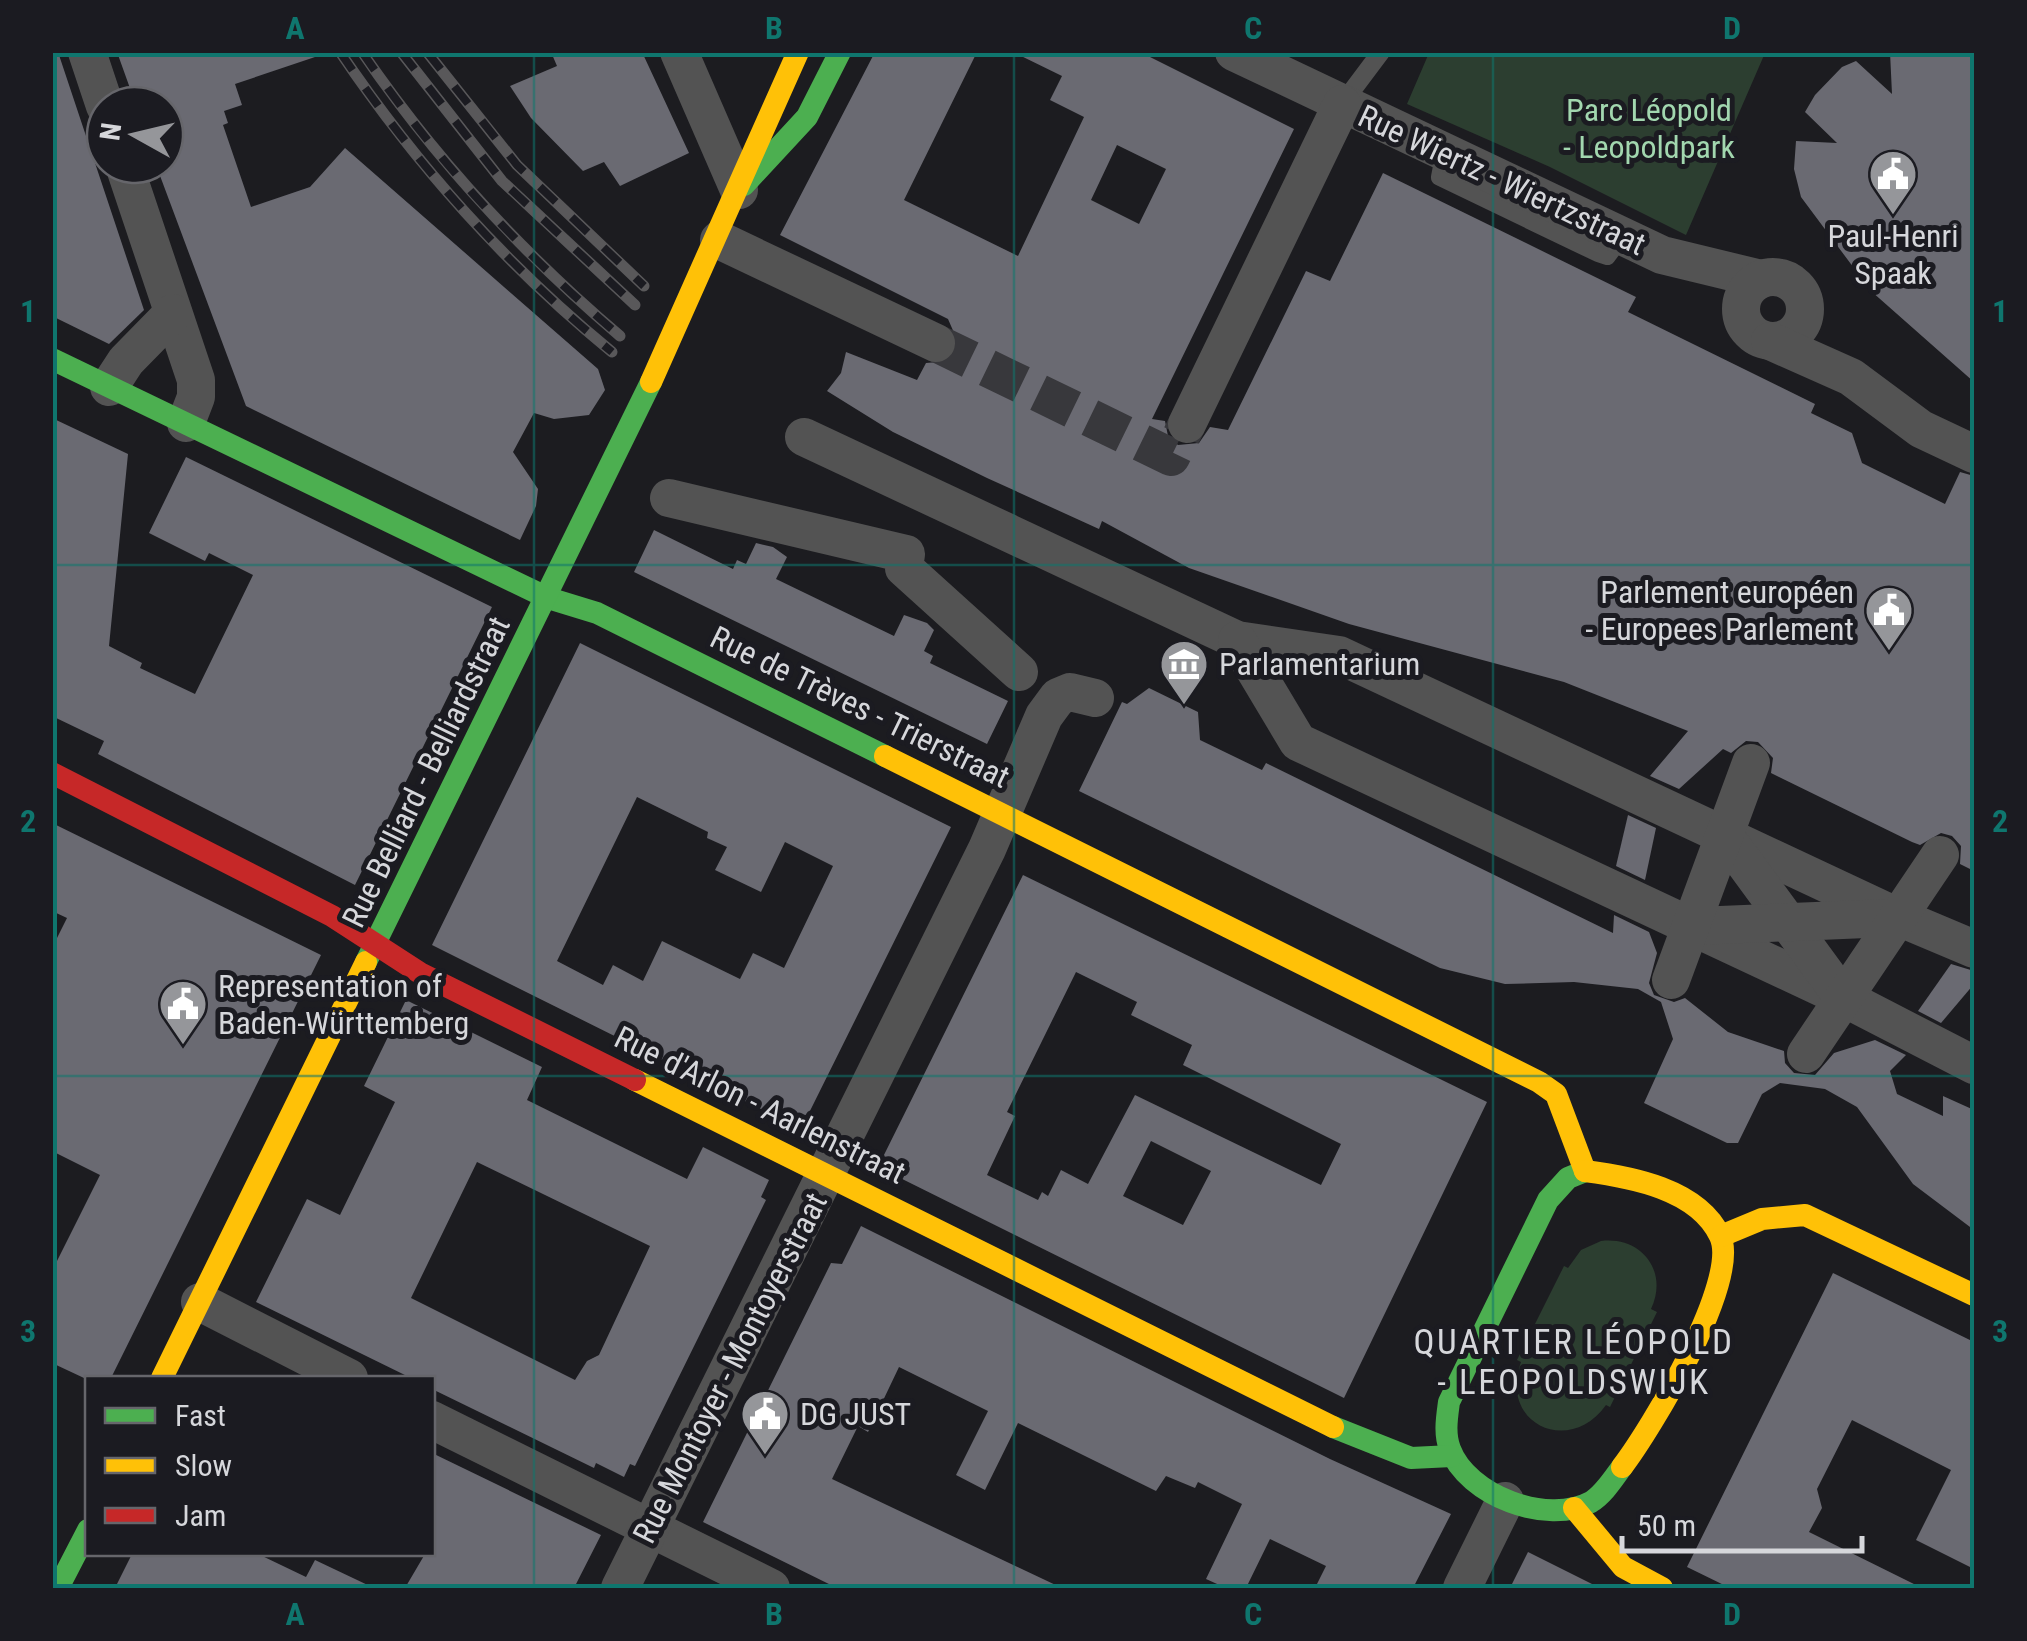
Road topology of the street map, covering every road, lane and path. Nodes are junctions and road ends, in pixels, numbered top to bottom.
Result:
1 (88, 52) edge
2 (680, 52) edge
3 (798, 52) edge
4 (840, 52) edge
5 (1234, 52) edge
6 (1381, 52) edge
7 (98, 85) edge
8 (1357, 111) junction
9 (131, 185) edge
10 (740, 190) junction
11 (719, 240) junction
12 (1662, 255) junction
13 (1761, 279) junction
14 (173, 313) junction
15 (1805, 313) junction
16 (1756, 331) junction
17 (936, 344) tunnel mouth
18 (52, 359) edge
19 (1852, 378) junction
20 (109, 387) junction
21 (186, 424) junction
22 (1187, 424) tunnel mouth
23 (804, 436) dead end
24 (1974, 454) edge
25 (669, 498) dead end
26 (935, 498) junction
27 (906, 554) junction
28 (548, 598) junction
29 (1237, 640) junction
30 (1019, 672) dead end
31 (1095, 698) dead end
32 (1751, 763) dead end
33 (52, 773) edge
34 (1002, 814) junction
35 (1725, 836) junction
36 (1940, 855) dead end
37 (1898, 917) junction
38 (1788, 922) junction
39 (1692, 926) junction
40 (378, 945) junction
41 (1974, 948) edge
42 (1672, 980) dead end
43 (1844, 998) junction
44 (1806, 1054) dead end
45 (1974, 1065) edge
46 (1585, 1170) junction
47 (827, 1174) junction
48 (1721, 1236) junction
49 (1974, 1295) edge
50 (200, 1302) junction
51 (163, 1376) edge
52 (345, 1376) edge
53 (435, 1421) edge
54 (1452, 1456) junction
55 (1505, 1501) junction
56 (1574, 1508) junction
57 (652, 1529) junction
58 (85, 1536) edge
59 (58, 1588) edge
60 (620, 1588) edge
61 (771, 1588) edge
62 (1462, 1588) edge
63 (1662, 1588) edge

1 - 7 street
2 - 10 street
3 - 10 street, Rue Belliard - Belliardstraat
4 - 10 street, Rue Belliard - Belliardstraat
5 - 8 street, Rue Wiertz - Wiertzstraat
6 - 8 lane
8 - 12 street, Rue Wiertz - Wiertzstraat
8 - 22 street
9 - 14 street
10 - 11 street, Rue Belliard - Belliardstraat
11 - 17 street
11 - 28 street, Rue Belliard - Belliardstraat
12 - 13 street, Rue Wiertz - Wiertzstraat
12 - 16 street, Rue Wiertz - Wiertzstraat
13 - 15 street, Rue Wiertz - Wiertzstraat
13 - 16 street
14 - 20 street
14 - 21 street
15 - 16 street
15 - 19 street, Rue Wiertz - Wiertzstraat
16 - 19 street, Rue Wiertz - Wiertzstraat
18 - 20 street, Rue de Trèves - Trierstraat
19 - 24 street, Rue Wiertz - Wiertzstraat
20 - 21 street, Rue de Trèves - Trierstraat
21 - 28 street, Rue de Trèves - Trierstraat
23 - 26 street
25 - 27 street
26 - 27 street
26 - 29 street
27 - 30 street
28 - 34 street, Rue de Trèves - Trierstraat
28 - 40 street, Rue Belliard - Belliardstraat
29 - 35 street
29 - 39 street
31 - 34 street, Rue Montoyer - Montoyerstraat
32 - 35 street
33 - 40 street, Rue d'Arlon - Aarlenstraat
34 - 46 street, Rue de Trèves - Trierstraat
34 - 47 street, Rue Montoyer - Montoyerstraat
35 - 37 street
35 - 38 street
35 - 39 street
36 - 37 street
37 - 38 street
37 - 41 street
37 - 43 street
38 - 39 street
38 - 43 street
39 - 42 street
39 - 43 street
40 - 47 street, Rue d'Arlon - Aarlenstraat
40 - 50 street, Rue Belliard - Belliardstraat
43 - 44 street
43 - 45 street
46 - 48 street
46 - 54 street
47 - 54 street, Rue d'Arlon - Aarlenstraat
47 - 57 street, Rue Montoyer - Montoyerstraat
48 - 49 street
48 - 56 street
50 - 51 street, Rue Belliard - Belliardstraat
50 - 52 street
53 - 57 street
54 - 55 street
55 - 56 street
55 - 62 street
56 - 63 street
57 - 60 street, Rue Montoyer - Montoyerstraat
57 - 61 street
58 - 59 street

